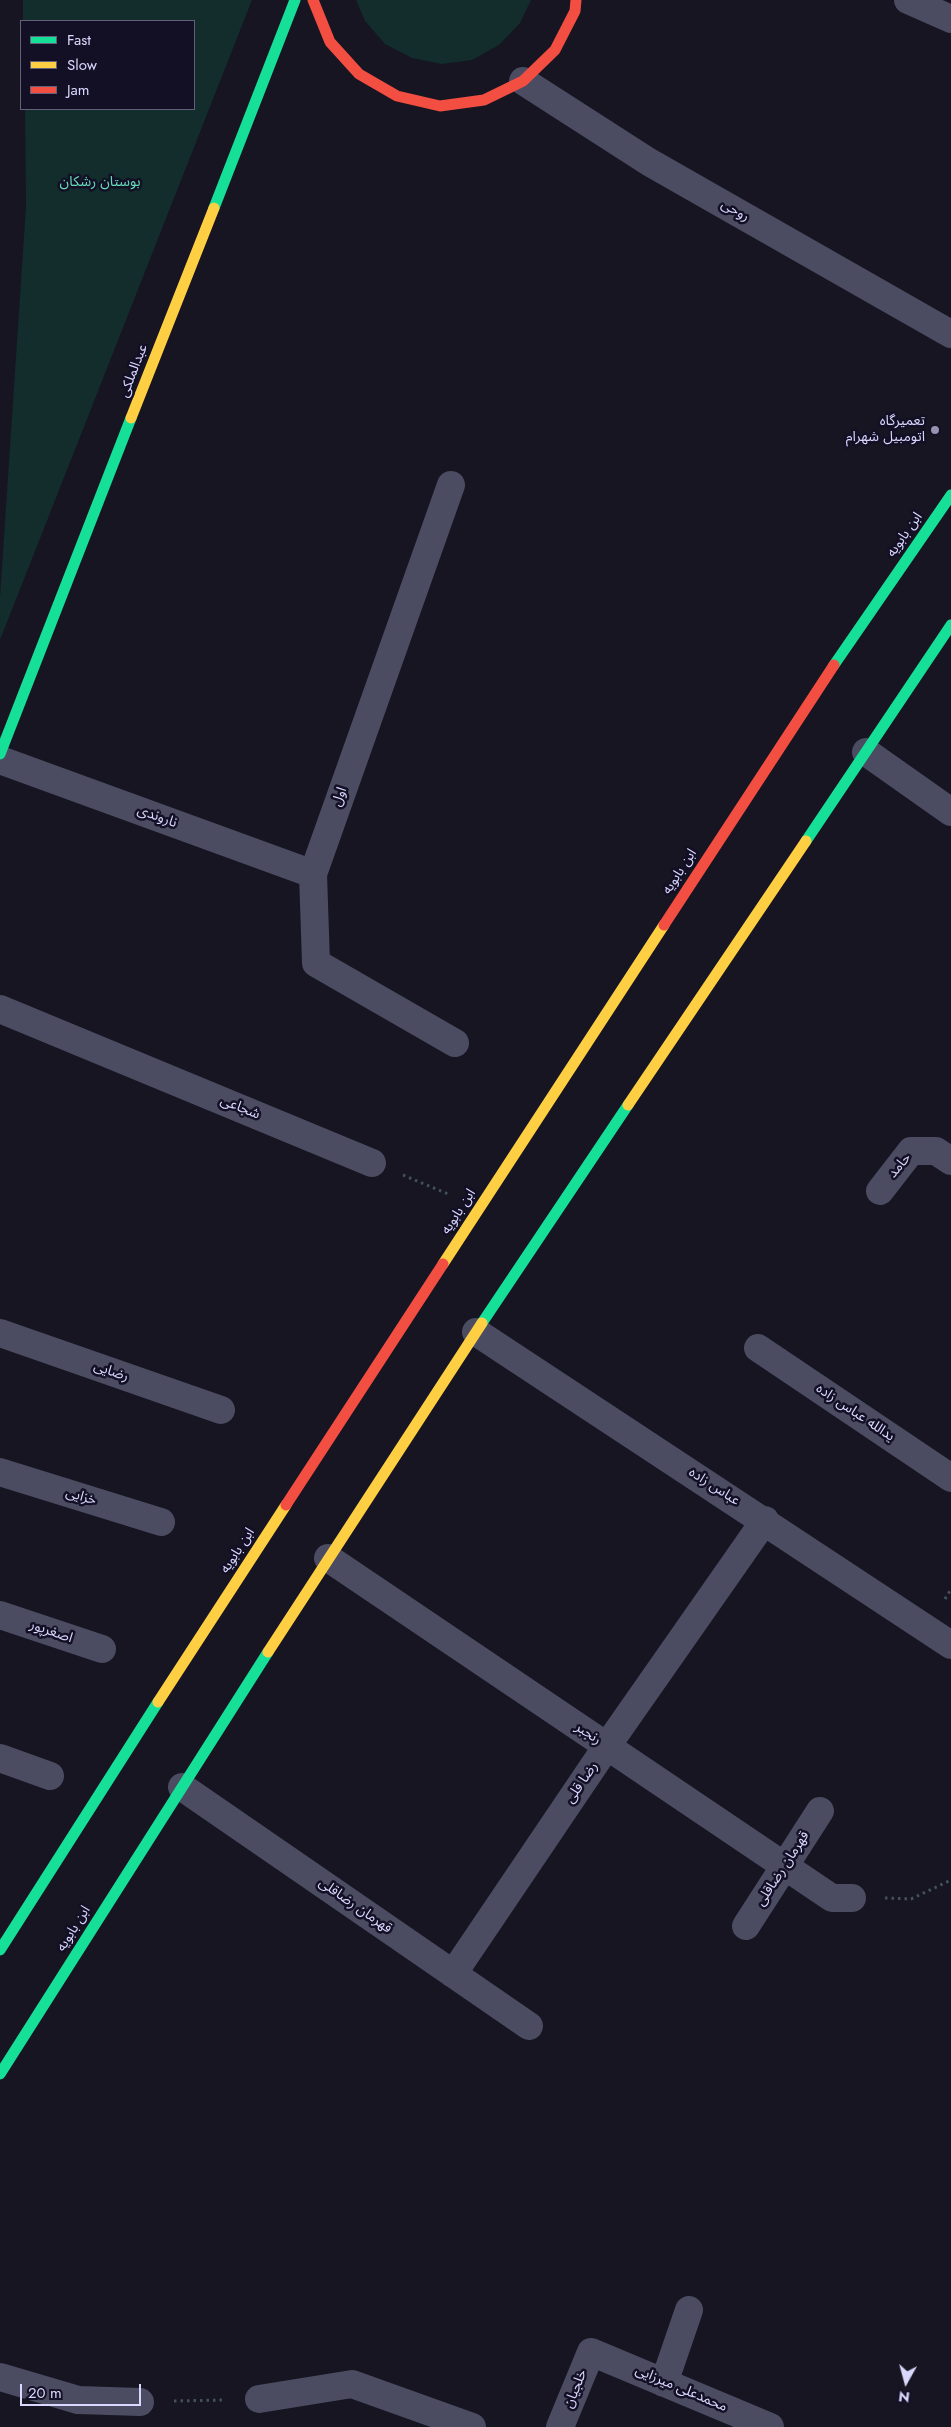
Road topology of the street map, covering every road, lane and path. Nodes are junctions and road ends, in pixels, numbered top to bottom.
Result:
1 (295, 0) edge
2 (313, 0) edge
3 (576, 0) edge
4 (916, 1) edge
5 (951, 19) edge
6 (523, 82) junction
7 (951, 334) edge
8 (451, 485) dead end
9 (951, 495) edge
10 (951, 625) edge
11 (866, 752) junction
12 (0, 754) edge
13 (0, 760) edge
14 (951, 812) edge
15 (313, 874) junction
16 (0, 1009) edge
17 (455, 1043) dead end
18 (951, 1161) edge
19 (372, 1163) joint
20 (880, 1191) dead end
21 (480, 1207) junction
22 (476, 1332) junction
23 (0, 1333) edge
24 (758, 1348) dead end
25 (221, 1410) dead end
26 (0, 1472) edge
27 (951, 1478) edge
28 (765, 1520) junction
29 (161, 1522) dead end
30 (328, 1558) junction
31 (0, 1614) edge
32 (951, 1645) edge
33 (102, 1649) dead end
34 (607, 1746) junction
35 (0, 1758) edge
36 (50, 1776) dead end
37 (182, 1787) junction
38 (820, 1812) dead end
39 (784, 1867) junction
40 (951, 1880) edge
41 (852, 1898) joint
42 (746, 1926) dead end
43 (0, 1950) edge
44 (453, 1974) junction
45 (529, 2026) dead end
46 (0, 2074) edge
47 (688, 2310) dead end
48 (591, 2352) joint
49 (0, 2377) edge
50 (664, 2383) junction
51 (259, 2399) joint
52 (140, 2402) joint
53 (472, 2427) edge
54 (560, 2427) edge
55 (770, 2427) edge

1 - 12 main road, عبدالملکی
2 - 6 main road
3 - 6 main road
4 - 5 street
6 - 7 street, روحی
8 - 15 street, اول
9 - 21 main road, ابن بابویه
10 - 11 main road, ابن بابویه
11 - 14 street
11 - 22 main road, ابن بابویه
13 - 15 street, ناروندی
15 - 17 street, اول
16 - 19 street, شجاعی
18 - 20 street, حامد
19 - 21 path
21 - 43 main road, ابن بابویه
22 - 28 street, عباس زاده
22 - 30 main road, ابن بابویه
23 - 25 street, رضایی
24 - 27 street, یدالله عباس زاده
26 - 29 street, خزایی
28 - 32 street, عباس زاده
28 - 34 street, رضا قلی
30 - 34 street, رنجبر
30 - 37 main road, ابن بابویه
31 - 33 street, اصغرپور
34 - 39 street, رنجبر
34 - 44 street, رضا قلی
35 - 36 street
37 - 44 street, قهرمان رضاقلی
37 - 46 main road, ابن بابویه
38 - 39 street, قهرمان رضاقلی
39 - 41 street, رنجبر
39 - 42 street, قهرمان رضاقلی
40 - 41 path
44 - 45 street, قهرمان رضاقلی
47 - 50 street
48 - 50 street, محمدعلی میرزایی
48 - 54 street, خلجیان
49 - 52 street
50 - 55 street, محمدعلی میرزایی
51 - 52 path
51 - 53 street

